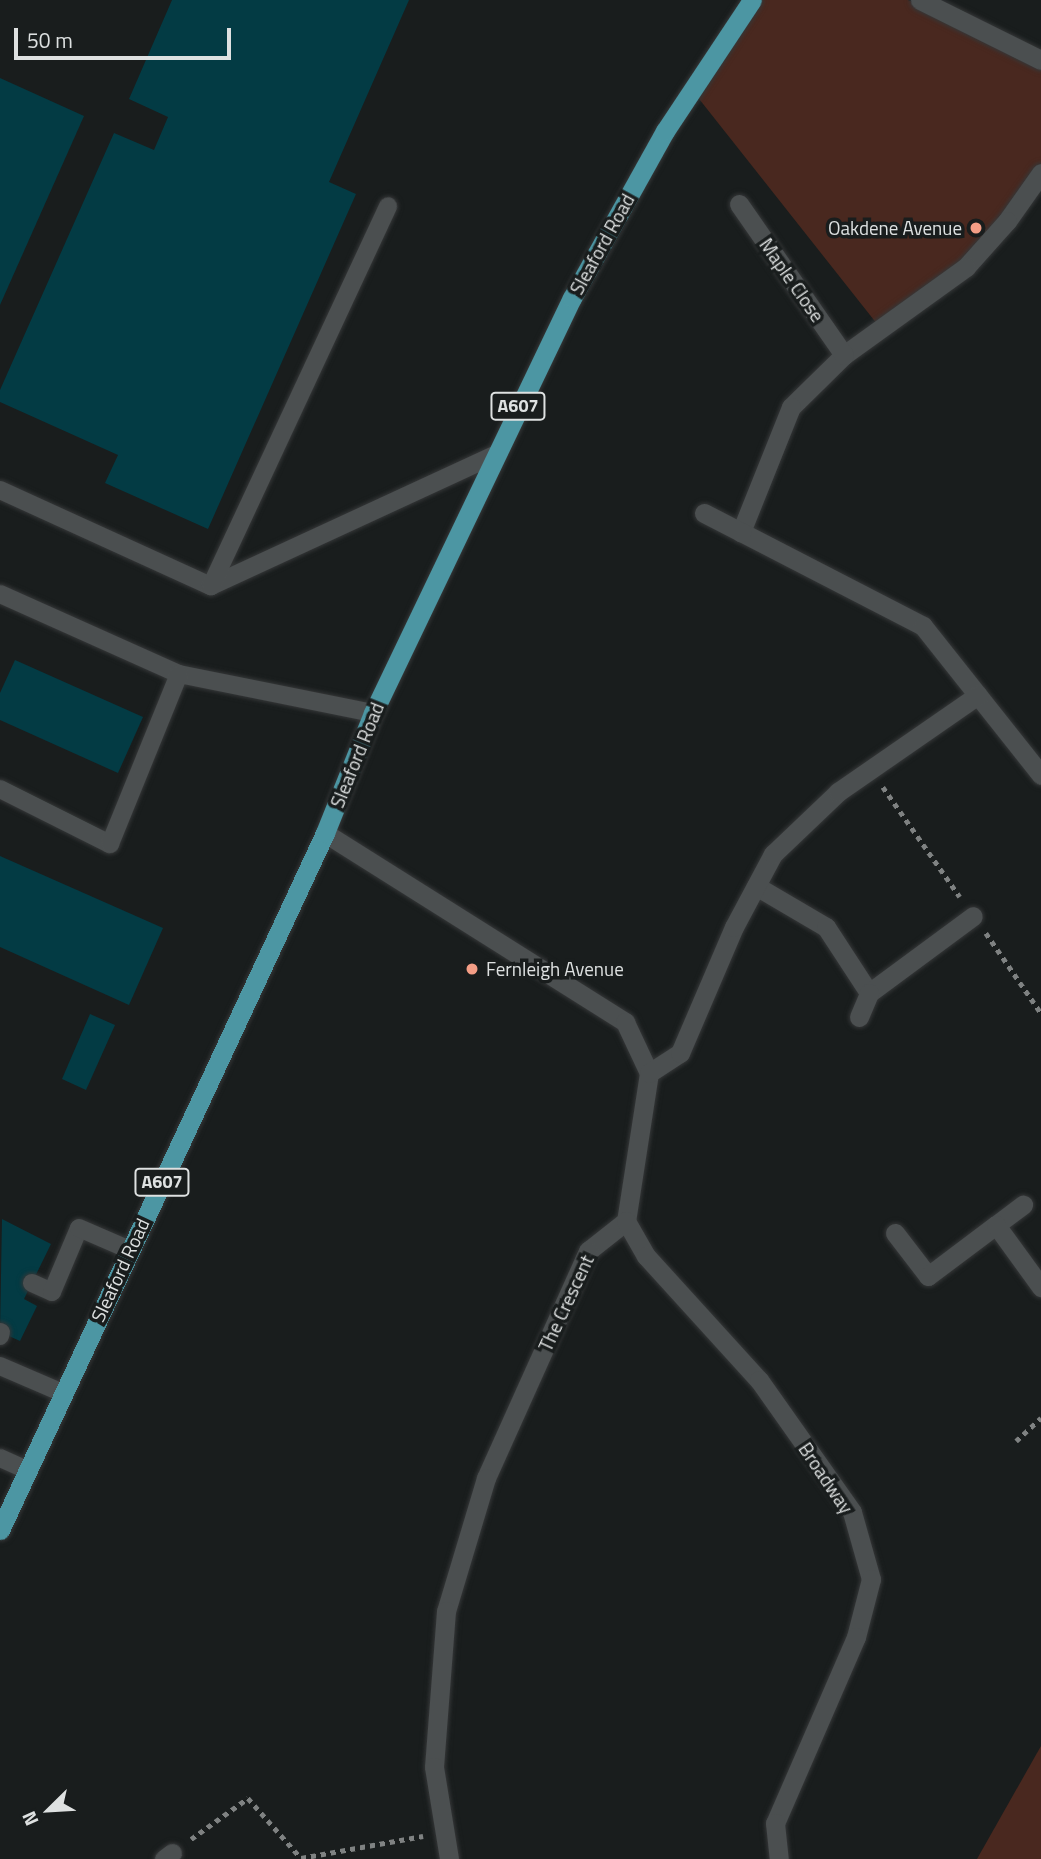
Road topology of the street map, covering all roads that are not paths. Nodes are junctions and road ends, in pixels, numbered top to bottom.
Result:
1 (752, 0) edge
2 (920, 0) edge
3 (1041, 60) edge
4 (1041, 173) edge
5 (739, 204) dead end
6 (388, 206) dead end
7 (844, 355) junction
8 (495, 455) junction
9 (0, 490) edge
10 (704, 513) dead end
11 (741, 532) junction
12 (211, 586) junction
13 (0, 594) edge
14 (179, 674) junction
15 (978, 695) junction
16 (373, 713) junction
17 (1041, 775) edge
18 (0, 789) edge
19 (326, 834) junction
20 (756, 886) junction
21 (973, 916) road end
22 (869, 993) junction
23 (859, 1017) dead end
24 (649, 1073) junction
25 (1023, 1205) dead end
26 (626, 1222) junction
27 (996, 1226) junction
28 (895, 1233) dead end
29 (130, 1250) junction
30 (32, 1283) dead end
31 (1041, 1287) edge
32 (0, 1366) edge
33 (63, 1393) junction
34 (0, 1458) edge
35 (27, 1470) junction
36 (0, 1530) edge
37 (449, 1859) edge
38 (779, 1859) edge

1 - 8 main road, Sleaford Road / A607
2 - 3 street
4 - 7 street
5 - 7 street, Maple Close
6 - 12 lane
7 - 11 street
8 - 12 lane
8 - 16 main road, Sleaford Road / A607
9 - 12 lane
10 - 11 street
11 - 15 street
13 - 14 lane
14 - 16 lane
14 - 18 lane
15 - 17 street
15 - 20 street
16 - 19 main road, Sleaford Road / A607
19 - 24 street
19 - 29 main road, Sleaford Road / A607
20 - 22 street
20 - 24 street
21 - 22 street
22 - 23 street
24 - 26 street
25 - 27 street
26 - 37 street, The Crescent
26 - 38 street, Broadway
27 - 28 street
27 - 31 street
29 - 30 lane
29 - 33 main road, Sleaford Road / A607
32 - 33 lane
33 - 35 main road, Sleaford Road / A607
34 - 35 lane
35 - 36 main road, Sleaford Road / A607

